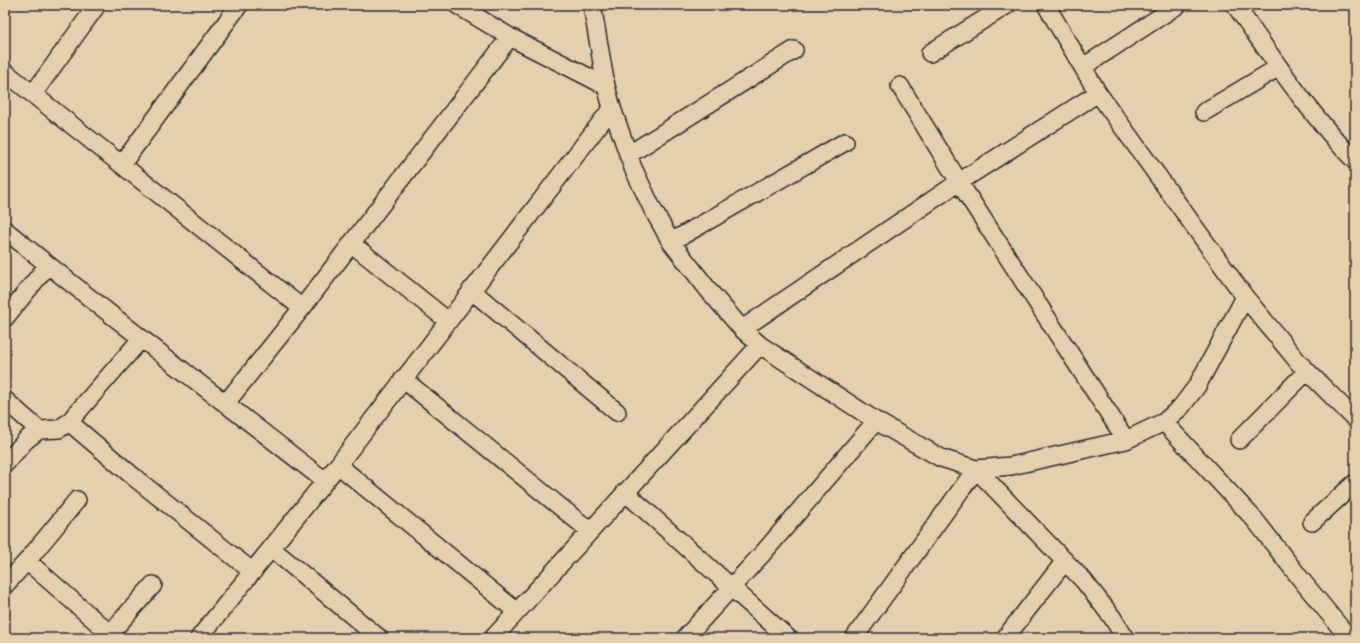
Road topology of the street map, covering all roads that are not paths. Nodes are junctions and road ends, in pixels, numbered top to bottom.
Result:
1 (97, 5) edge
2 (239, 5) edge
3 (457, 5) edge
4 (592, 5) edge
5 (1007, 5) edge
6 (1046, 5) edge
7 (1178, 5) edge
8 (1235, 5) edge
9 (510, 37) junction
10 (794, 50) dead end
11 (930, 53) dead end
12 (1083, 67) junction
13 (1279, 67) junction
14 (5, 72) edge
15 (606, 86) junction
16 (900, 86) dead end
17 (1098, 93) junction
18 (33, 94) junction
19 (612, 108) junction
20 (1204, 112) dead end
21 (845, 142) dead end
22 (628, 155) junction
23 (1355, 161) edge
24 (122, 164) junction
25 (959, 182) junction
26 (5, 230) edge
27 (671, 242) junction
28 (352, 244) junction
29 (48, 265) junction
30 (471, 290) junction
31 (1245, 297) junction
32 (302, 308) junction
33 (5, 318) edge
34 (448, 321) junction
35 (742, 329) junction
36 (141, 339) junction
37 (760, 345) junction
38 (1307, 371) junction
39 (403, 379) junction
40 (5, 400) edge
41 (226, 403) junction
42 (617, 412) dead end
43 (1355, 419) edge
44 (876, 421) junction
45 (68, 422) junction
46 (1164, 422) junction
47 (40, 430) junction
48 (1126, 440) junction
49 (1239, 440) dead end
50 (5, 464) edge
51 (338, 465) junction
52 (976, 469) junction
53 (325, 481) junction
54 (1355, 482) edge
55 (625, 492) junction
56 (77, 500) dead end
57 (1312, 522) dead end
58 (590, 531) junction
59 (271, 548) junction
60 (27, 561) junction
61 (1065, 561) junction
62 (253, 572) junction
63 (153, 584) dead end
64 (5, 585) edge
65 (732, 588) junction
66 (516, 611) junction
67 (206, 635) edge
68 (110, 637) edge
69 (1122, 637) edge
70 (379, 638) edge
71 (493, 638) edge
72 (685, 638) edge
73 (788, 638) edge
74 (854, 638) edge
75 (1005, 638) edge
76 (1349, 638) edge

1 - 18 street
2 - 24 street
3 - 9 street
4 - 15 street
5 - 11 street
6 - 12 street
7 - 12 street
8 - 13 street
9 - 15 street
9 - 28 street
10 - 22 street
12 - 17 street
13 - 20 street
13 - 23 street
14 - 18 street
15 - 19 street
16 - 25 street
17 - 25 street
17 - 31 street
18 - 24 street
19 - 22 street
19 - 30 street
21 - 27 street
22 - 27 street
24 - 32 street
25 - 35 street
25 - 48 street
26 - 29 street
27 - 35 street
28 - 32 street
28 - 34 street
29 - 33 street
29 - 36 street
30 - 34 street
30 - 42 street
31 - 38 street
31 - 46 street
32 - 41 street
34 - 39 street
35 - 37 street
36 - 41 street
36 - 45 street
37 - 44 street
37 - 55 street
38 - 43 street
38 - 49 street
39 - 51 street
39 - 58 street
40 - 47 street
41 - 53 street
44 - 52 street
44 - 65 street
45 - 47 street
45 - 62 street
46 - 48 street
46 - 76 street
47 - 50 street
48 - 52 street
51 - 53 street
51 - 66 street
52 - 61 street
52 - 74 street
53 - 59 street
54 - 57 street
55 - 58 street
55 - 65 street
56 - 60 street
58 - 66 street
59 - 62 street
59 - 70 street
60 - 64 street
60 - 68 street
61 - 69 street
61 - 75 street
62 - 67 street
63 - 68 street
65 - 72 street
65 - 73 street
66 - 71 street

